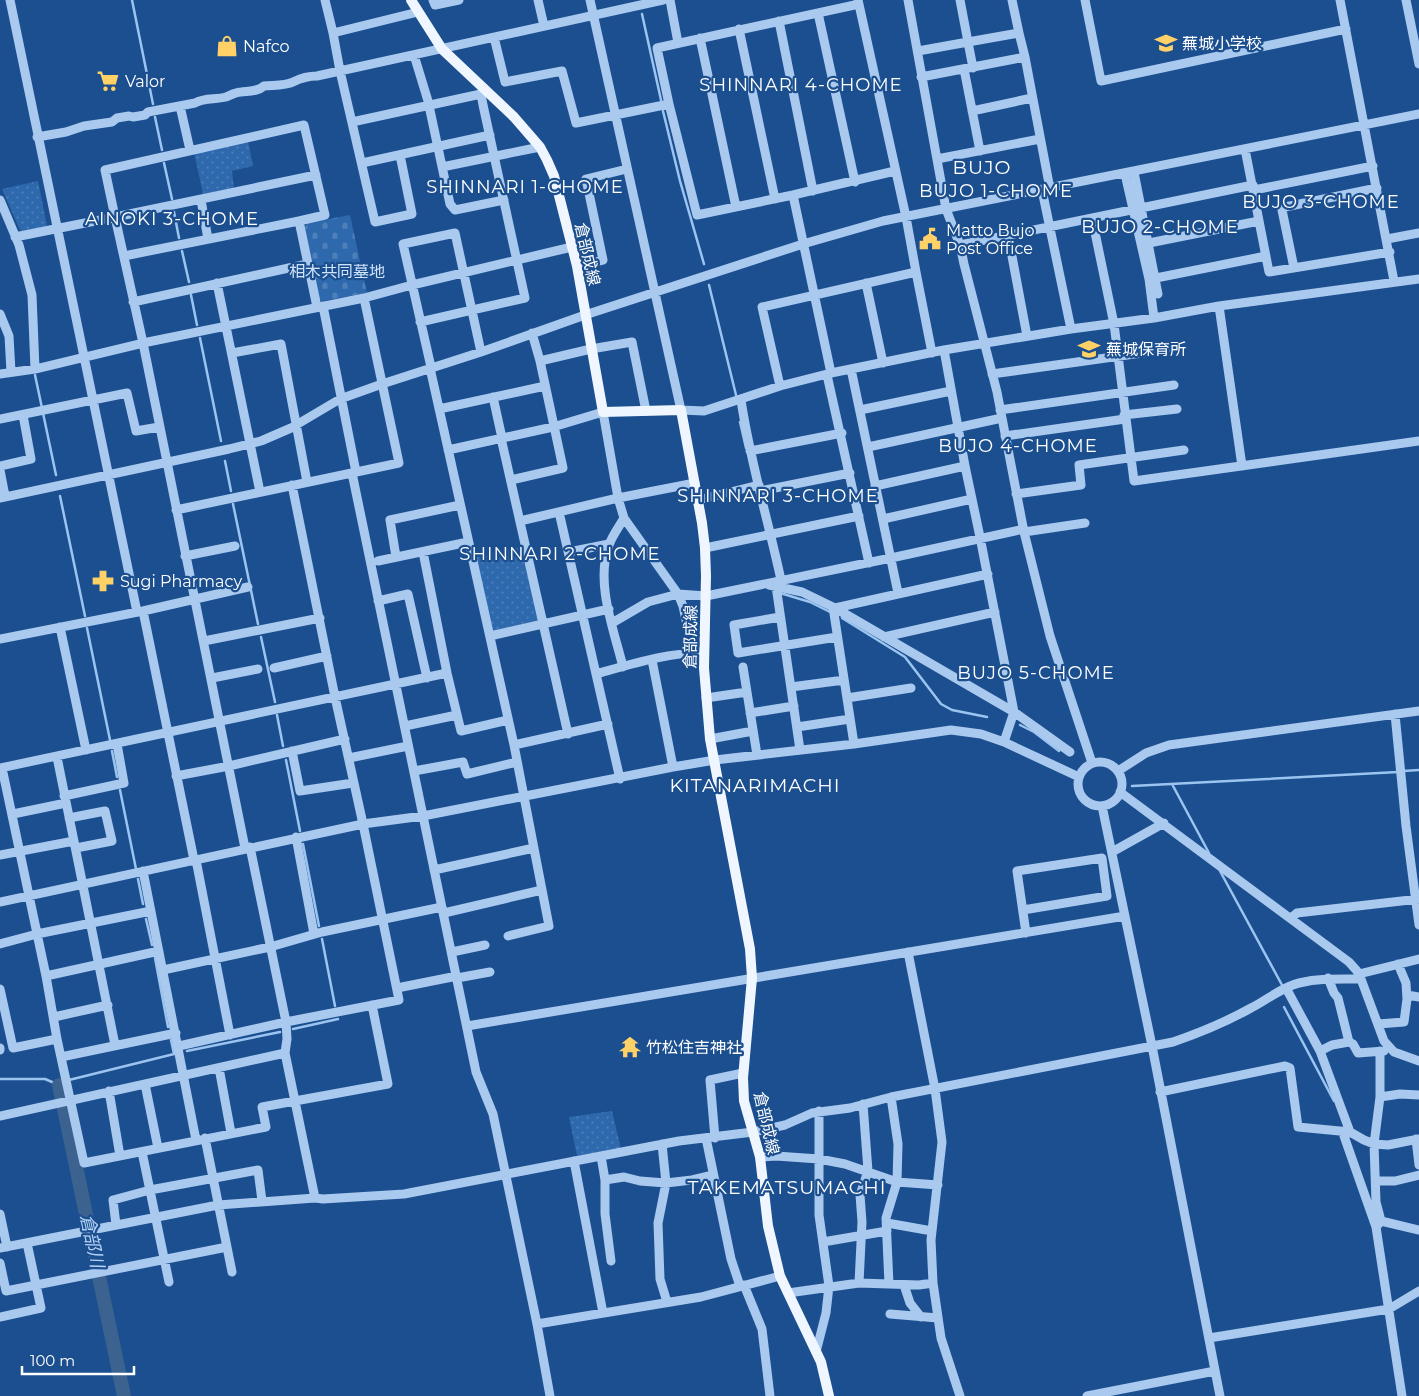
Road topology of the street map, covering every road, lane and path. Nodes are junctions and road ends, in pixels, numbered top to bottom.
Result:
1 (10, 0) edge
2 (325, 0) edge
3 (411, 0) edge
4 (433, 0) edge
5 (459, 0) edge
6 (538, 0) edge
7 (590, 0) edge
8 (663, 0) edge
9 (670, 0) edge
10 (908, 0) edge
11 (960, 0) edge
12 (1012, 0) edge
13 (1084, 0) edge
14 (1340, 0) edge
15 (1406, 0) edge
16 (858, 2) edge
17 (418, 12) junction
18 (818, 13) junction
19 (593, 15) junction
20 (779, 21) junction
21 (544, 26) junction
22 (739, 29) junction
23 (1346, 29) junction
24 (1019, 32) junction
25 (333, 33) junction
26 (494, 37) junction
27 (700, 38) junction
28 (968, 42) junction
29 (678, 43) junction
30 (442, 49) junction
31 (918, 51) junction
32 (414, 55) junction
33 (1024, 57) junction
34 (1419, 64) edge
35 (968, 69) junction
36 (340, 71) junction
37 (921, 77) junction
38 (482, 91) junction
39 (1032, 98) junction
40 (669, 104) junction
41 (180, 106) junction
42 (429, 106) junction
43 (972, 110) junction
44 (1419, 114) edge
45 (615, 116) junction
46 (352, 122) junction
47 (1365, 126) junction
48 (490, 135) junction
49 (37, 136) junction
50 (1040, 139) junction
51 (438, 147) junction
52 (540, 147) junction
53 (1245, 149) junction
54 (190, 150) junction
55 (980, 151) junction
56 (400, 155) junction
57 (495, 158) junction
58 (937, 159) junction
59 (362, 163) junction
60 (1373, 166) junction
61 (442, 167) junction
62 (627, 169) junction
63 (895, 171) junction
64 (1129, 173) junction
65 (316, 175) junction
66 (854, 182) junction
67 (1253, 187) junction
68 (1377, 188) junction
69 (1046, 190) junction
70 (813, 191) junction
71 (793, 195) junction
72 (775, 199) junction
73 (0, 200) edge
74 (201, 200) junction
75 (504, 200) junction
76 (736, 207) junction
77 (946, 209) junction
78 (1137, 209) junction
79 (115, 217) junction
80 (906, 217) junction
81 (1092, 218) junction
82 (299, 221) junction
83 (1259, 221) junction
84 (1051, 227) junction
85 (57, 230) junction
86 (1419, 232) edge
87 (1008, 234) junction
88 (15, 237) junction
89 (208, 239) junction
90 (1387, 239) junction
91 (803, 244) junction
92 (1145, 244) junction
93 (960, 245) junction
94 (572, 247) junction
95 (1390, 252) junction
96 (124, 256) junction
97 (1266, 256) junction
98 (516, 260) junction
99 (307, 264) junction
100 (576, 266) junction
101 (1294, 268) junction
102 (464, 272) junction
103 (916, 272) junction
104 (1152, 279) junction
105 (1419, 279) edge
106 (1394, 282) junction
107 (217, 283) junction
108 (866, 283) junction
109 (412, 285) junction
110 (654, 293) junction
111 (814, 294) junction
112 (1158, 294) dead end
113 (364, 298) junction
114 (133, 302) junction
115 (1219, 306) junction
116 (320, 307) junction
117 (472, 310) junction
118 (0, 314) edge
119 (585, 314) junction
120 (1154, 318) junction
121 (420, 322) junction
122 (1114, 324) junction
123 (226, 326) junction
124 (1071, 328) junction
125 (532, 334) junction
126 (1027, 336) junction
127 (143, 343) junction
128 (985, 344) junction
129 (590, 349) junction
130 (1170, 349) dead end
131 (944, 350) junction
132 (481, 352) junction
133 (932, 352) junction
134 (232, 353) junction
135 (1118, 356) junction
136 (83, 357) junction
137 (540, 362) junction
138 (883, 363) junction
139 (430, 368) junction
140 (35, 369) junction
141 (851, 369) junction
142 (11, 372) junction
143 (0, 374) edge
144 (829, 374) junction
145 (992, 374) junction
146 (382, 384) junction
147 (1174, 384) dead end
148 (545, 386) junction
149 (780, 386) junction
150 (951, 391) junction
151 (1122, 393) junction
152 (493, 397) junction
153 (342, 399) junction
154 (92, 400) junction
155 (741, 400) junction
156 (438, 409) junction
157 (1177, 409) dead end
158 (681, 410) junction
159 (860, 410) junction
160 (646, 411) junction
161 (603, 412) junction
162 (23, 414) junction
163 (1001, 414) junction
164 (1125, 417) junction
165 (0, 419) edge
166 (296, 425) junction
167 (159, 427) junction
168 (553, 427) junction
169 (958, 428) junction
170 (842, 433) junction
171 (1006, 436) junction
172 (501, 438) junction
173 (1419, 441) edge
174 (250, 444) junction
175 (868, 447) junction
176 (448, 450) junction
177 (1184, 450) dead end
178 (750, 451) junction
179 (1131, 458) junction
180 (166, 462) junction
181 (965, 466) junction
182 (1242, 466) junction
183 (0, 468) edge
184 (354, 472) junction
185 (850, 473) junction
186 (107, 474) junction
187 (511, 480) junction
188 (307, 482) junction
189 (695, 483) junction
190 (292, 485) junction
191 (875, 486) junction
192 (759, 488) junction
193 (260, 492) junction
194 (1016, 494) junction
195 (2, 497) edge
196 (618, 498) junction
197 (972, 499) junction
198 (698, 500) junction
199 (460, 505) junction
200 (176, 510) junction
201 (559, 512) junction
202 (859, 516) junction
203 (624, 518) junction
204 (882, 519) junction
205 (520, 521) junction
206 (1085, 523) dead end
207 (1024, 530) junction
208 (771, 533) junction
209 (980, 537) junction
210 (468, 542) junction
211 (609, 544) junction
212 (235, 546) dead end
213 (705, 548) junction
214 (423, 552) junction
215 (569, 552) junction
216 (186, 556) junction
217 (396, 557) junction
218 (891, 558) junction
219 (378, 561) dead end
220 (869, 563) junction
221 (988, 574) junction
222 (778, 583) junction
223 (248, 587) dead end
224 (898, 593) junction
225 (678, 594) junction
226 (706, 596) junction
227 (195, 599) junction
228 (378, 600) junction
229 (834, 608) junction
230 (609, 610) junction
231 (140, 612) junction
232 (995, 612) junction
233 (583, 615) junction
234 (780, 617) junction
235 (320, 618) junction
236 (612, 623) junction
237 (544, 624) junction
238 (60, 627) junction
239 (490, 636) junction
240 (884, 636) junction
241 (837, 637) junction
242 (0, 639) edge
243 (204, 642) junction
244 (785, 645) junction
245 (693, 653) junction
246 (704, 654) junction
247 (327, 656) junction
248 (652, 660) junction
249 (623, 667) junction
250 (742, 667) dead end
251 (274, 668) dead end
252 (258, 669) dead end
253 (446, 673) junction
254 (596, 674) junction
255 (212, 678) junction
256 (427, 678) junction
257 (844, 680) junction
258 (396, 685) junction
259 (791, 687) junction
260 (912, 688) dead end
261 (747, 692) junction
262 (334, 697) junction
263 (706, 698) junction
264 (847, 698) junction
265 (794, 706) junction
266 (1419, 711) edge
267 (1014, 712) junction
268 (750, 713) junction
269 (1394, 714) junction
270 (457, 715) junction
271 (850, 719) junction
272 (219, 720) junction
273 (508, 720) junction
274 (608, 724) junction
275 (405, 726) junction
276 (797, 727) junction
277 (753, 731) junction
278 (168, 733) junction
279 (568, 734) junction
280 (710, 738) junction
281 (344, 739) junction
282 (1004, 742) junction
283 (117, 744) junction
284 (854, 744) junction
285 (514, 745) junction
286 (408, 746) junction
287 (86, 750) junction
288 (800, 750) junction
289 (292, 751) junction
290 (1070, 752) dead end
291 (756, 754) junction
292 (57, 756) junction
293 (348, 758) junction
294 (715, 760) junction
295 (517, 762) junction
296 (1092, 763) junction
297 (229, 766) junction
298 (1, 768) edge
299 (673, 768) junction
300 (414, 771) junction
301 (1118, 771) junction
302 (176, 776) junction
303 (1078, 777) junction
304 (620, 779) junction
305 (353, 782) junction
306 (1120, 792) junction
307 (524, 797) junction
308 (65, 799) junction
309 (1102, 806) junction
310 (13, 814) junction
311 (423, 816) junction
312 (69, 818) junction
313 (1164, 823) junction
314 (363, 824) junction
315 (296, 838) junction
316 (75, 844) junction
317 (248, 847) junction
318 (534, 848) junction
319 (20, 851) junction
320 (1112, 852) junction
321 (0, 855) edge
322 (194, 860) junction
323 (434, 870) junction
324 (143, 871) junction
325 (83, 884) junction
326 (542, 890) junction
327 (28, 896) junction
328 (1417, 899) edge
329 (0, 902) edge
330 (443, 910) junction
331 (1023, 910) junction
332 (151, 911) junction
333 (1125, 916) junction
334 (1291, 918) junction
335 (383, 919) junction
336 (91, 924) junction
337 (1419, 924) edge
338 (1026, 932) junction
339 (37, 934) junction
340 (314, 934) junction
341 (508, 936) dead end
342 (0, 944) edge
343 (485, 945) dead end
344 (270, 947) junction
345 (159, 951) junction
346 (452, 952) junction
347 (908, 952) junction
348 (216, 959) junction
349 (1419, 959) edge
350 (1398, 964) junction
351 (100, 965) junction
352 (163, 970) junction
353 (490, 972) dead end
354 (46, 976) junction
355 (1360, 976) junction
356 (457, 977) junction
357 (752, 978) junction
358 (1328, 978) junction
359 (397, 988) junction
360 (1286, 988) junction
361 (0, 989) edge
362 (1407, 995) junction
363 (1419, 996) edge
364 (108, 1005) junction
365 (372, 1005) junction
366 (54, 1017) junction
367 (286, 1022) junction
368 (1378, 1024) junction
369 (468, 1026) junction
370 (4, 1029) edge
371 (176, 1033) junction
372 (230, 1035) junction
373 (57, 1039) junction
374 (1349, 1042) junction
375 (115, 1045) junction
376 (179, 1046) junction
377 (1152, 1046) junction
378 (1320, 1050) junction
379 (1391, 1050) junction
380 (1380, 1051) junction
381 (285, 1053) junction
382 (61, 1057) junction
383 (1419, 1061) edge
384 (219, 1068) junction
385 (743, 1073) junction
386 (184, 1074) junction
387 (145, 1084) junction
388 (935, 1089) junction
389 (109, 1091) junction
390 (1160, 1092) junction
391 (1419, 1095) edge
392 (891, 1097) junction
393 (1380, 1097) junction
394 (66, 1101) junction
395 (294, 1102) junction
396 (863, 1104) junction
397 (819, 1112) junction
398 (0, 1116) edge
399 (231, 1132) junction
400 (753, 1132) junction
401 (1350, 1132) junction
402 (710, 1138) junction
403 (201, 1139) junction
404 (1417, 1139) edge
405 (662, 1144) junction
406 (1374, 1144) junction
407 (158, 1148) junction
408 (142, 1152) junction
409 (120, 1156) junction
410 (601, 1156) junction
411 (760, 1158) junction
412 (819, 1160) junction
413 (574, 1161) junction
414 (1419, 1164) edge
415 (868, 1171) junction
416 (507, 1174) junction
417 (713, 1175) junction
418 (1419, 1175) edge
419 (214, 1179) junction
420 (605, 1180) junction
421 (1376, 1181) junction
422 (898, 1182) junction
423 (666, 1183) junction
424 (938, 1185) junction
425 (150, 1190) junction
426 (315, 1198) junction
427 (262, 1201) junction
428 (218, 1205) junction
429 (0, 1214) edge
430 (156, 1217) junction
431 (1379, 1220) junction
432 (116, 1225) junction
433 (887, 1227) junction
434 (1419, 1230) edge
435 (932, 1231) junction
436 (861, 1236) junction
437 (823, 1242) junction
438 (26, 1243) junction
439 (227, 1246) junction
440 (4, 1248) edge
441 (164, 1260) junction
442 (611, 1261) dead end
443 (0, 1263) edge
444 (232, 1272) dead end
445 (780, 1276) junction
446 (169, 1282) dead end
447 (859, 1283) junction
448 (933, 1283) junction
449 (889, 1284) junction
450 (36, 1285) junction
451 (904, 1285) junction
452 (742, 1286) junction
453 (829, 1286) junction
454 (1419, 1291) edge
455 (788, 1293) junction
456 (667, 1302) junction
457 (1390, 1309) junction
458 (603, 1313) junction
459 (890, 1314) dead end
460 (921, 1316) junction
461 (0, 1317) edge
462 (938, 1318) junction
463 (537, 1324) junction
464 (1209, 1338) junction
465 (816, 1352) junction
466 (1215, 1371) junction
467 (550, 1396) edge
468 (770, 1396) edge
469 (829, 1396) edge
470 (960, 1396) edge
471 (1087, 1396) edge
472 (1220, 1396) edge
473 (1402, 1396) edge

1 - 49 street
2 - 25 street
3 - 17 main road, 倉部成線
4 - 5 street
6 - 21 street
7 - 19 street
8 - 19 street
9 - 29 street
10 - 31 street
11 - 28 street
12 - 24 street
13 - 23 street
14 - 23 street
15 - 34 street
16 - 18 street
16 - 63 street
17 - 25 street
17 - 30 main road, 倉部成線
18 - 20 street
18 - 66 street
19 - 21 street
19 - 45 street
20 - 22 street
20 - 70 street
21 - 26 street
22 - 27 street
22 - 72 street
23 - 47 street
24 - 28 street
24 - 33 street
25 - 36 street
26 - 30 street
26 - 45 street
27 - 29 street
27 - 76 street
28 - 31 street
28 - 35 street
29 - 40 street
30 - 32 street
30 - 38 main road, 倉部成線
31 - 37 street
32 - 36 street
32 - 42 street
33 - 35 street
33 - 39 street
35 - 37 street
35 - 43 street
36 - 41 street
36 - 46 street
37 - 58 street
38 - 42 street
38 - 48 street
38 - 52 main road, 倉部成線
39 - 43 street
39 - 50 street
40 - 45 street
40 - 76 street
41 - 49 street
41 - 54 street
42 - 46 street
42 - 51 street
43 - 55 street
44 - 47 street
45 - 62 street
46 - 59 street
47 - 53 street
47 - 60 street
48 - 51 street
48 - 57 street
49 - 85 street
50 - 55 street
50 - 69 street
51 - 56 street
51 - 61 street
52 - 57 street
52 - 94 main road, 倉部成線
53 - 64 street
53 - 67 street
54 - 65 street
54 - 79 street
55 - 58 street
56 - 59 street
56 - 59 street
57 - 61 street
57 - 75 street
58 - 77 street
60 - 67 street
60 - 68 street
61 - 75 street
62 - 100 street
62 - 110 street
63 - 66 street
63 - 80 street
64 - 69 street
64 - 78 street
65 - 74 street
65 - 82 street
66 - 70 street
67 - 78 street
67 - 83 street
68 - 90 street
68 - 101 street
69 - 77 street
69 - 84 street
70 - 71 street
71 - 72 street
71 - 91 street
72 - 76 street
73 - 88 street
74 - 79 street
74 - 89 street
75 - 98 street
77 - 80 street
77 - 93 street
78 - 81 street
78 - 92 street
79 - 85 street
79 - 96 street
80 - 91 street
80 - 103 street
81 - 84 street
81 - 122 street
82 - 89 street
82 - 99 street
83 - 92 street
83 - 97 street
84 - 87 street
84 - 124 street
85 - 88 street
85 - 136 street
86 - 90 street
87 - 93 street
87 - 126 street
88 - 140 street
89 - 96 street
90 - 95 street
91 - 110 street
91 - 111 street
92 - 104 street
93 - 128 street
94 - 98 street
94 - 100 main road, 倉部成線
95 - 101 street
95 - 106 street
96 - 114 street
97 - 101 street
97 - 104 street
98 - 102 street
98 - 117 street
99 - 107 street
99 - 116 street
100 - 119 main road, 倉部成線
102 - 109 street
102 - 109 street
102 - 117 street
103 - 108 street
103 - 133 street
104 - 112 street
104 - 120 street
105 - 106 street
106 - 115 street
107 - 114 street
107 - 123 street
108 - 111 street
108 - 138 street
109 - 113 street
109 - 121 street
110 - 119 street
110 - 158 street
111 - 144 street
111 - 149 street
113 - 116 street
113 - 146 street
114 - 127 street
115 - 120 street
115 - 182 street
116 - 123 street
116 - 153 street
117 - 121 street
117 - 132 street
118 - 142 street
119 - 125 street
119 - 129 main road, 倉部成線
120 - 122 street
121 - 139 street
122 - 124 street
122 - 135 street
123 - 127 street
123 - 134 street
124 - 126 street
125 - 132 street
125 - 137 street
126 - 128 street
127 - 136 street
127 - 167 street
128 - 131 street
128 - 145 street
129 - 137 street
129 - 160 street
129 - 161 main road, 倉部成線
130 - 135 street
131 - 133 street
131 - 150 street
132 - 139 street
133 - 138 street
134 - 166 street
134 - 174 street
135 - 145 street
135 - 151 street
136 - 140 street
136 - 154 street
137 - 148 street
138 - 141 street
139 - 146 street
139 - 156 street
140 - 142 street
141 - 144 street
141 - 159 street
142 - 143 street
144 - 149 street
144 - 170 street
145 - 163 street
146 - 153 street
146 - 184 street
147 - 151 street
148 - 152 street
148 - 168 street
149 - 155 street
150 - 159 street
150 - 169 street
151 - 163 street
151 - 164 street
152 - 156 street
152 - 172 street
153 - 166 street
153 - 184 street
154 - 162 street
154 - 167 street
154 - 186 street
155 - 158 street
155 - 178 street
156 - 176 street
157 - 164 street
158 - 160 main road
158 - 189 main road, 倉部成線
159 - 175 street
160 - 161 main road
161 - 168 street
161 - 196 street
162 - 165 street
162 - 183 street
163 - 169 street
163 - 171 street
164 - 171 street
164 - 179 street
166 - 174 street
166 - 188 street
167 - 180 street
168 - 172 street
168 - 187 street
169 - 175 street
169 - 181 street
170 - 178 street
170 - 185 street
171 - 194 street
172 - 176 street
172 - 187 street
173 - 182 street
174 - 180 street
174 - 193 street
175 - 191 street
176 - 199 street
177 - 179 street
178 - 192 street
179 - 182 street
179 - 194 street
180 - 186 street
180 - 200 street
181 - 191 street
181 - 197 street
183 - 195 street
184 - 188 street
184 - 228 street
185 - 192 street
185 - 202 street
186 - 195 street
186 - 231 street
187 - 205 street
188 - 190 street
189 - 196 street
189 - 198 main road, 倉部成線
190 - 193 street
190 - 235 street
191 - 204 street
192 - 198 street
192 - 208 street
193 - 200 street
194 - 207 street
196 - 201 street
196 - 203 street
197 - 204 street
197 - 209 street
198 - 213 main road, 倉部成線
199 - 210 street
199 - 217 street
200 - 216 street
201 - 205 street
201 - 215 street
202 - 208 street
202 - 220 street
203 - 211 street
203 - 225 street
204 - 218 street
205 - 237 street
206 - 207 street
207 - 209 street
207 - 296 street
208 - 213 street
208 - 222 street
209 - 218 street
209 - 221 street
210 - 214 street
210 - 239 street
211 - 215 street
211 - 230 street
212 - 216 street
213 - 226 main road, 倉部成線
214 - 217 street
214 - 253 street
215 - 233 street
216 - 227 street
217 - 219 street
218 - 220 street
218 - 224 street
220 - 222 street
221 - 224 street
221 - 232 street
222 - 226 street
222 - 229 street
222 - 234 street
223 - 227 street
224 - 229 street
225 - 226 street
225 - 236 street
225 - 245 street
226 - 246 main road, 倉部成線
227 - 231 street
227 - 243 street
228 - 256 street
228 - 258 street
229 - 240 street
229 - 241 street
230 - 233 street
230 - 236 street
231 - 238 street
231 - 278 street
232 - 240 street
232 - 267 street
233 - 237 street
233 - 254 street
234 - 244 street
234 - 244 street
235 - 243 street
235 - 247 street
236 - 249 street
237 - 239 street
237 - 279 street
238 - 242 street
238 - 287 street
239 - 273 street
240 - 267 street
241 - 244 street
241 - 257 street
243 - 255 street
244 - 259 street
245 - 246 street
245 - 248 street
246 - 263 main road, 倉部成線
247 - 251 street
247 - 262 street
248 - 249 street
248 - 299 street
249 - 254 street
250 - 261 street
252 - 255 street
253 - 256 street
253 - 270 street
254 - 274 street
255 - 272 street
256 - 258 street
257 - 259 street
257 - 264 street
258 - 262 street
258 - 275 street
259 - 265 street
260 - 264 street
261 - 263 street
261 - 268 street
262 - 272 street
262 - 281 street
263 - 280 main road, 倉部成線
264 - 271 street
265 - 268 street
265 - 276 street
266 - 269 street
267 - 282 street
267 - 290 street
268 - 277 street
269 - 301 street
269 - 328 street
270 - 273 street
270 - 275 street
271 - 276 street
271 - 284 street
272 - 278 street
272 - 297 street
273 - 285 street
274 - 279 street
274 - 304 street
275 - 286 street
276 - 288 street
277 - 280 street
277 - 291 street
278 - 283 street
278 - 302 street
279 - 285 street
280 - 294 main road, 倉部成線
281 - 289 street
281 - 293 street
282 - 284 street
282 - 303 street
283 - 287 street
283 - 308 street
284 - 288 street
285 - 295 street
286 - 293 street
286 - 300 street
287 - 292 street
288 - 291 street
289 - 297 street
289 - 305 street
291 - 294 street
292 - 298 street
292 - 308 street
293 - 305 street
294 - 299 street
294 - 357 main road, 倉部成線
295 - 300 street
295 - 307 street
296 - 301 street
296 - 303 street
297 - 302 street
297 - 317 street
298 - 310 street
299 - 304 street
300 - 311 street
301 - 306 street
302 - 322 street
303 - 309 street
304 - 307 street
305 - 314 street
306 - 309 street
306 - 313 street
307 - 311 street
307 - 318 street
308 - 310 street
308 - 312 street
309 - 320 street
310 - 319 street
311 - 314 street
311 - 323 street
312 - 316 street
312 - 316 street
313 - 320 street
313 - 334 street
314 - 315 street
314 - 335 street
315 - 317 street
315 - 340 street
316 - 319 street
316 - 325 street
317 - 322 street
317 - 344 street
318 - 323 street
318 - 326 street
319 - 321 street
319 - 327 street
320 - 333 street
322 - 324 street
322 - 348 street
323 - 330 street
324 - 325 street
324 - 332 street
325 - 327 street
325 - 336 street
326 - 330 street
326 - 341 street
327 - 329 street
327 - 339 street
328 - 334 street
328 - 337 street
330 - 335 street
330 - 346 street
331 - 331 street
331 - 338 street
332 - 336 street
332 - 345 street
333 - 338 street
333 - 377 street
334 - 355 street
335 - 340 street
335 - 359 street
336 - 339 street
336 - 351 street
338 - 347 street
339 - 342 street
339 - 354 street
340 - 344 street
343 - 346 street
344 - 348 street
344 - 367 street
345 - 351 street
345 - 352 street
346 - 356 street
347 - 357 street
347 - 388 street
348 - 352 street
348 - 372 street
349 - 350 street
350 - 355 street
350 - 362 street
351 - 354 street
351 - 364 street
352 - 371 street
353 - 356 street
354 - 366 street
355 - 358 street
355 - 368 street
356 - 359 street
356 - 369 street
357 - 369 street
357 - 385 main road, 倉部成線
358 - 360 street
358 - 374 street
359 - 365 street
360 - 377 street
360 - 378 street
361 - 370 street
362 - 363 street
362 - 368 street
364 - 366 street
364 - 375 street
365 - 367 street
365 - 395 street
366 - 373 street
367 - 372 street
367 - 381 street
368 - 379 street
369 - 416 street
370 - 373 street
371 - 375 street
371 - 376 street
372 - 376 street
373 - 382 street
374 - 378 street
374 - 380 street
375 - 382 street
376 - 386 street
377 - 388 street
377 - 390 street
378 - 401 street
379 - 380 street
379 - 383 street
380 - 393 street
381 - 384 street
381 - 395 street
382 - 394 street
384 - 386 street
384 - 399 street
385 - 400 main road, 倉部成線
385 - 402 street
386 - 387 street
386 - 403 street
387 - 389 street
387 - 407 street
388 - 392 street
388 - 424 street
389 - 394 street
389 - 409 street
390 - 401 street
390 - 464 street
391 - 393 street
392 - 396 street
392 - 422 street
393 - 406 street
394 - 398 street
394 - 409 street
395 - 399 street
395 - 426 street
396 - 397 street
396 - 415 street
397 - 400 street
397 - 412 street
399 - 403 street
400 - 402 street
400 - 411 main road, 倉部成線
401 - 406 street
401 - 431 street
402 - 405 street
402 - 417 street
403 - 407 street
403 - 419 street
404 - 406 street
404 - 414 street
405 - 410 street
405 - 423 street
406 - 421 street
407 - 408 street
408 - 409 street
408 - 425 street
410 - 413 street
410 - 420 street
411 - 412 street
411 - 445 main road, 倉部成線
412 - 415 street
412 - 437 street
413 - 416 street
413 - 458 street
415 - 422 street
415 - 436 street
416 - 426 street
416 - 463 street
417 - 423 street
417 - 452 street
418 - 421 street
419 - 425 street
419 - 427 street
419 - 428 street
420 - 423 street
420 - 442 street
421 - 431 street
422 - 424 street
422 - 433 street
423 - 456 street
424 - 435 street
425 - 430 street
425 - 432 street
426 - 427 street
427 - 428 street
428 - 430 street
428 - 439 street
429 - 440 street
430 - 432 street
430 - 441 street
431 - 434 street
431 - 457 street
432 - 438 street
433 - 435 street
433 - 436 street
433 - 449 street
435 - 448 street
436 - 437 street
436 - 447 street
437 - 453 street
438 - 440 street
438 - 450 street
439 - 441 street
439 - 444 street
441 - 446 street
441 - 450 street
443 - 450 street
445 - 452 street
445 - 455 main road, 倉部成線
447 - 449 street
447 - 453 street
448 - 451 street
448 - 462 street
449 - 451 street
450 - 461 street
451 - 460 street
452 - 456 street
452 - 468 street
453 - 455 street
453 - 465 street
454 - 457 street
455 - 465 main road, 倉部成線
456 - 458 street
457 - 464 street
457 - 473 street
458 - 463 street
459 - 460 street
460 - 462 street
462 - 470 street
463 - 467 street
464 - 466 street
465 - 469 main road, 倉部成線
466 - 471 street
466 - 472 street

